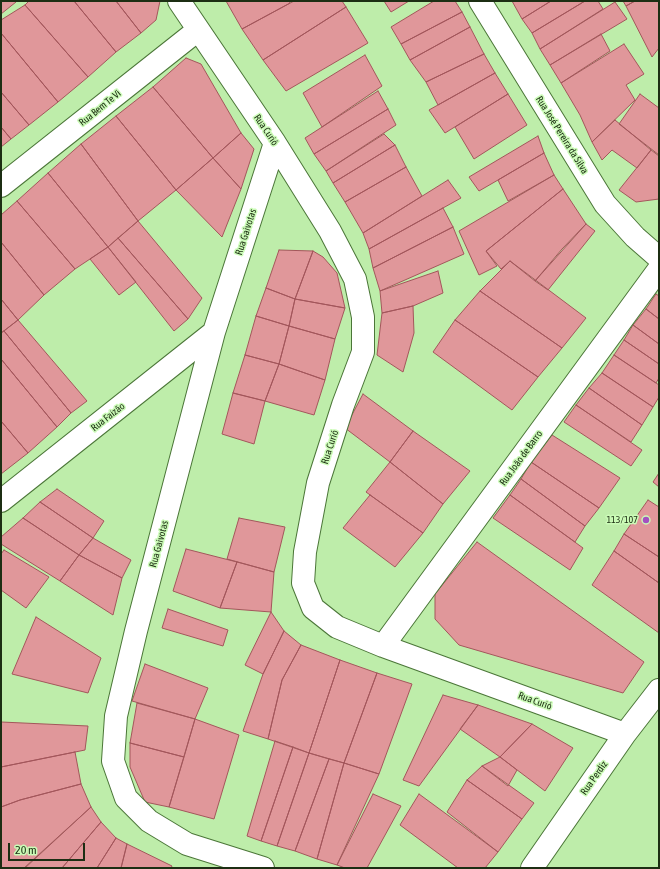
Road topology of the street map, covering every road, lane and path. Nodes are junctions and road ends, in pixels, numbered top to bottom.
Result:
1 (179, 1) edge
2 (480, 1) edge
3 (198, 30) junction
4 (275, 143) junction
5 (1, 186) edge
6 (659, 258) edge
7 (659, 269) edge
8 (214, 332) junction
9 (1, 501) edge
10 (383, 646) junction
11 (659, 690) edge
12 (625, 734) junction
13 (263, 868) edge
14 (532, 868) edge

1 - 3 street, Rua Curió
2 - 6 street, Rua José Pereira da Silva
3 - 4 street, Rua Curió
3 - 5 street, Rua Bem Te Vi
4 - 8 street, Rua Gaivotas
4 - 10 street, Rua Curió
7 - 10 street, Rua João de Barro
8 - 9 street, Rua Faizão
8 - 13 street, Rua Gaivotas
10 - 12 street, Rua Curió
11 - 12 street, Rua Perdiz
12 - 14 street, Rua Perdiz

